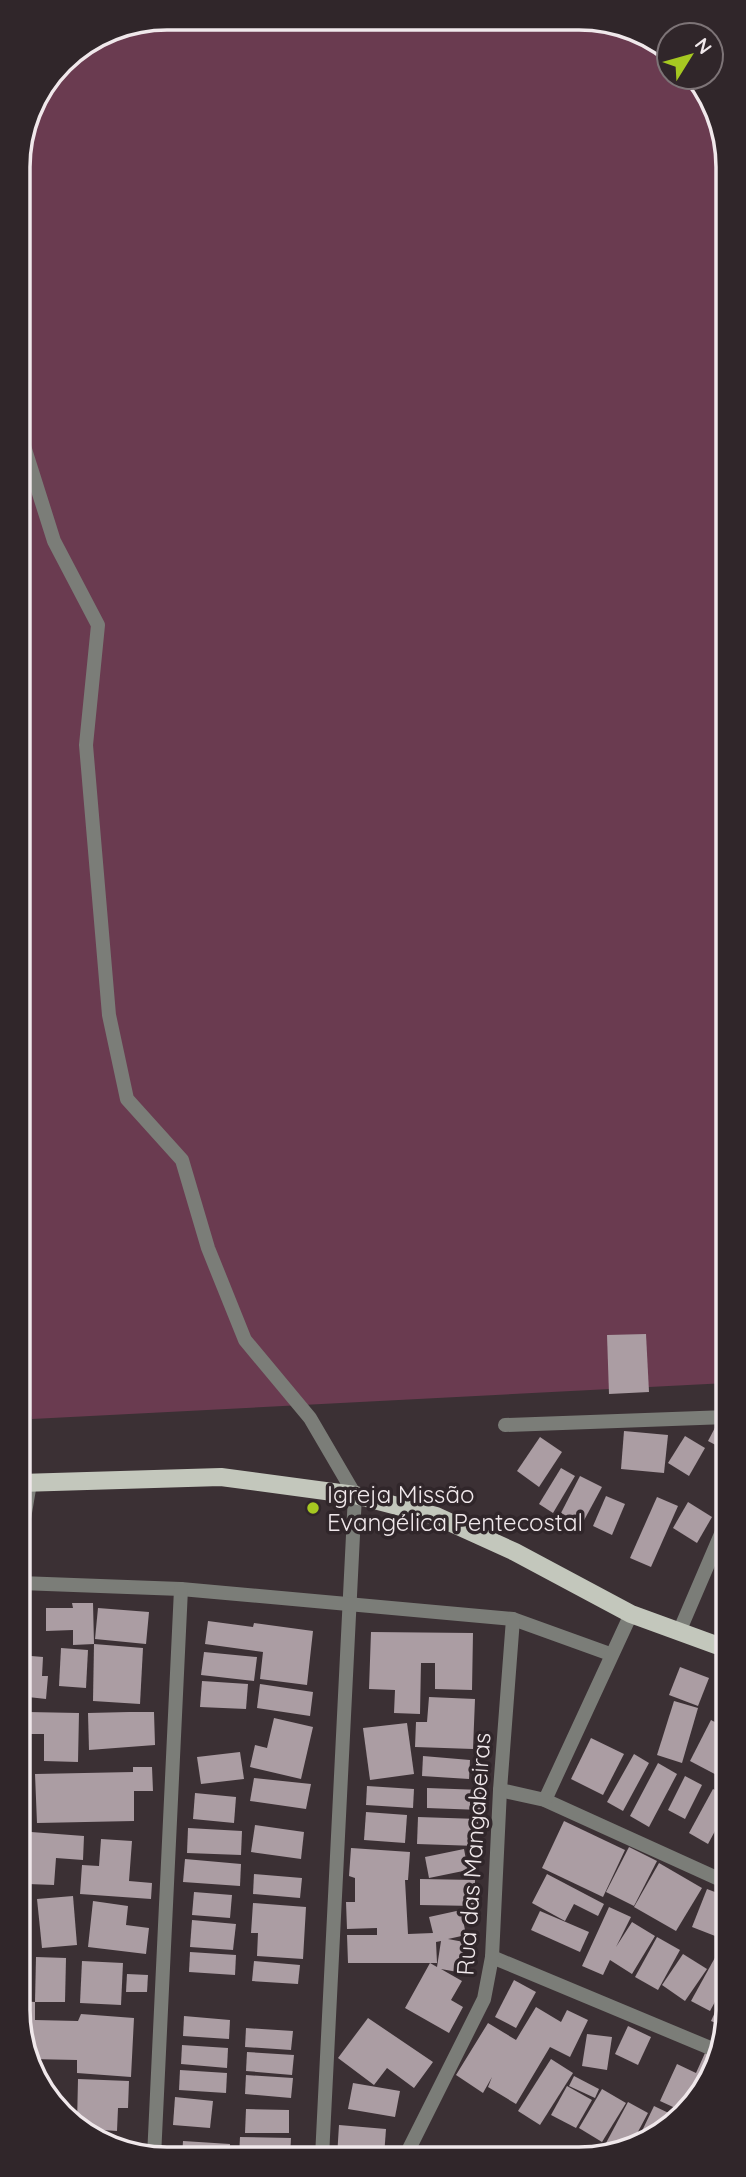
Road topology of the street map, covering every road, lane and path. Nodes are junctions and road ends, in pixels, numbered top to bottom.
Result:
1 (30, 465) edge
2 (716, 1417) edge
3 (505, 1425) dead end
4 (30, 1483) edge
5 (355, 1495) junction
6 (716, 1546) edge
7 (30, 1583) edge
8 (181, 1589) junction
9 (352, 1605) junction
10 (631, 1614) junction
11 (513, 1619) junction
12 (679, 1632) junction
13 (716, 1646) edge
14 (610, 1654) junction
15 (500, 1790) junction
16 (545, 1800) junction
17 (716, 1878) edge
18 (492, 1956) junction
19 (711, 2048) edge
20 (155, 2146) edge
21 (323, 2147) edge
22 (410, 2147) edge

1 - 5 street
2 - 3 street
4 - 5 main road
5 - 9 street
5 - 10 main road
6 - 12 street
7 - 8 street
8 - 9 street
8 - 20 street
9 - 11 street
9 - 21 street
10 - 12 main road
10 - 14 street
11 - 14 street
11 - 15 street, Rua das Mangabeiras
12 - 13 main road
14 - 16 street
15 - 16 street
15 - 18 street, Rua das Mangabeiras
16 - 17 street
18 - 19 street
18 - 22 street, Rua das Mangabeiras

